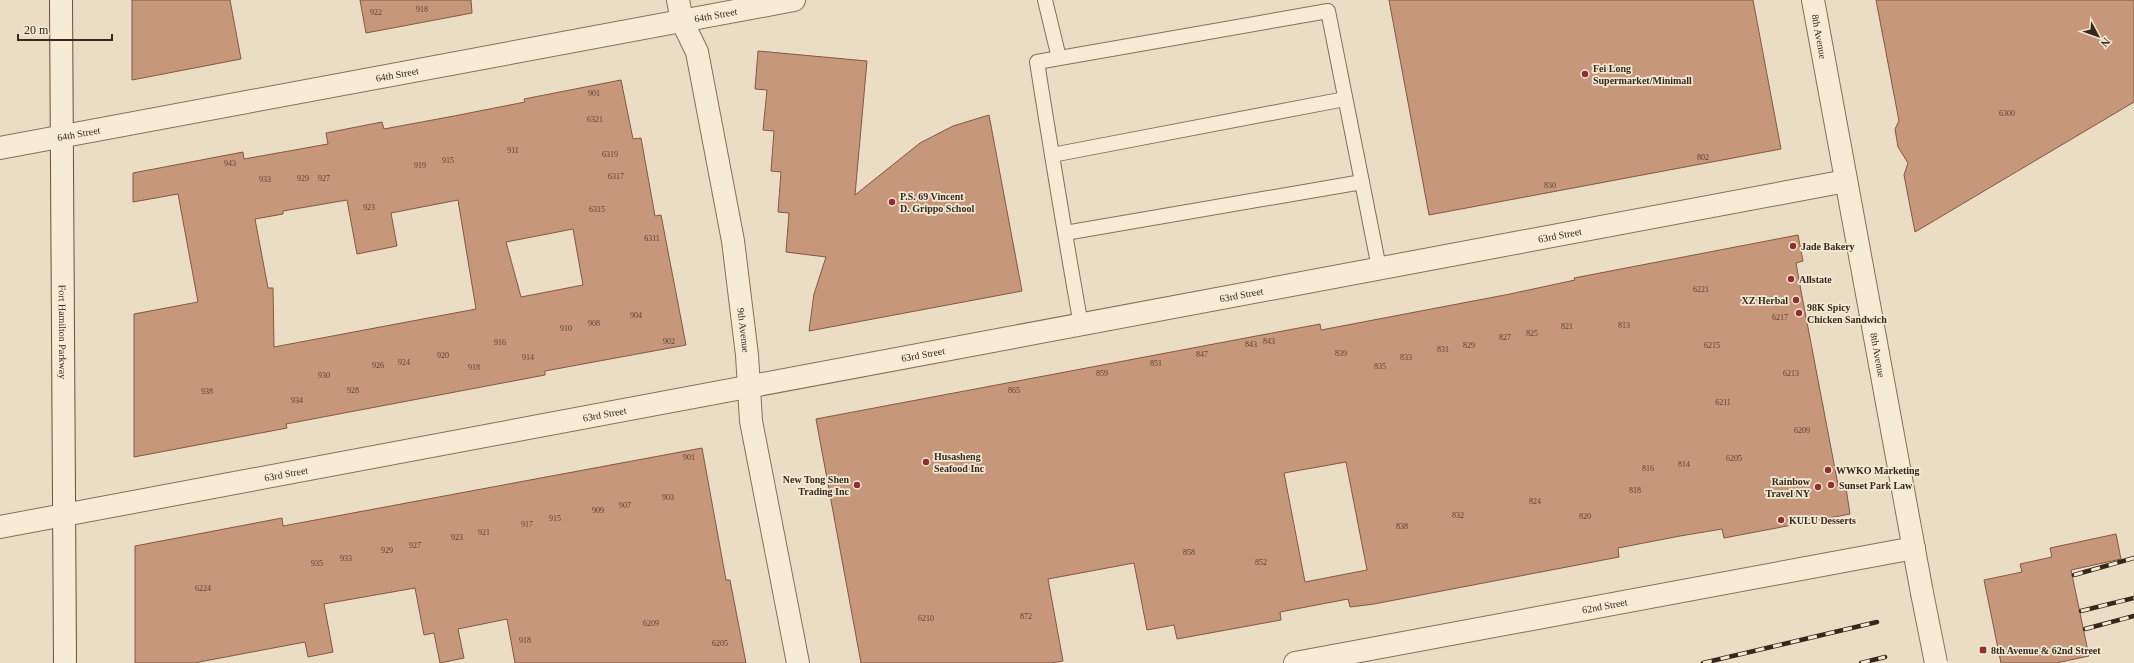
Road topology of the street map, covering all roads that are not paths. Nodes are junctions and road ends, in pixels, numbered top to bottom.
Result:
1 (61, 0) edge
2 (794, 0) edge
3 (1045, 0) edge
4 (1812, 0) edge
5 (1327, 5) edge
6 (680, 10) edge
7 (1059, 58) junction
8 (1345, 99) junction
9 (62, 137) junction
10 (0, 148) edge
11 (1052, 155) junction
12 (1846, 181) junction
13 (1362, 182) junction
14 (1065, 233) junction
15 (1379, 268) junction
16 (1081, 325) junction
17 (750, 387) junction
18 (64, 515) junction
19 (0, 527) edge
20 (1914, 548) junction
21 (65, 663) edge
22 (798, 663) edge
23 (1296, 663) edge
24 (1936, 663) edge

1 - 9 street, Fort Hamilton Parkway
2 - 6 street, 64th Street
3 - 7 lane
4 - 12 street, 8th Avenue
5 - 7 lane
5 - 8 lane
6 - 9 street, 64th Street
6 - 17 street, 9th Avenue
7 - 11 lane
8 - 11 lane
8 - 13 lane
9 - 10 street, 64th Street
9 - 18 street, Fort Hamilton Parkway
11 - 14 lane
12 - 15 street, 63rd Street
12 - 20 street, 8th Avenue
13 - 14 lane
13 - 15 lane
14 - 16 lane
15 - 16 street, 63rd Street
16 - 17 street, 63rd Street
17 - 18 street, 63rd Street
17 - 22 street, 9th Avenue
18 - 19 street, 63rd Street
18 - 21 street, Fort Hamilton Parkway
20 - 23 street, 62nd Street
20 - 24 street, 8th Avenue, bridge

